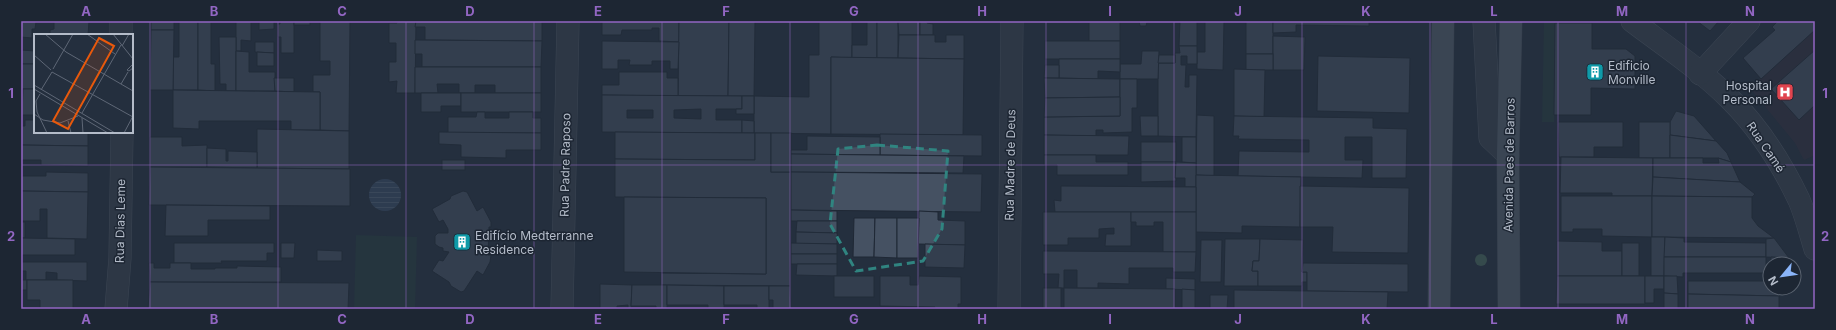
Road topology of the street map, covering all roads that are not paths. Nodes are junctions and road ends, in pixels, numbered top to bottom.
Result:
1 (121, 21) edge
2 (568, 21) edge
3 (1012, 21) edge
4 (1443, 21) edge
5 (1484, 21) edge
6 (1496, 21) edge
7 (1511, 21) edge
8 (1632, 21) edge
9 (1749, 21) edge
10 (121, 34) edge
11 (1700, 74) junction
12 (122, 133) edge
13 (1508, 155) junction
14 (1815, 250) edge
15 (116, 309) edge
16 (562, 309) edge
17 (1009, 309) edge
18 (1439, 309) edge
19 (1509, 309) edge

1 - 10 street
2 - 16 street, Rua Padre Raposo
3 - 17 street, Rua Madre de Deus
4 - 18 main road
5 - 13 street
6 - 13 main road
7 - 13 main road, Avenida Paes de Barros
8 - 11 street, Rua Camé
9 - 11 street
11 - 14 street, Rua Camé
12 - 15 street, Rua Dias Leme
13 - 19 main road, Avenida Paes de Barros

